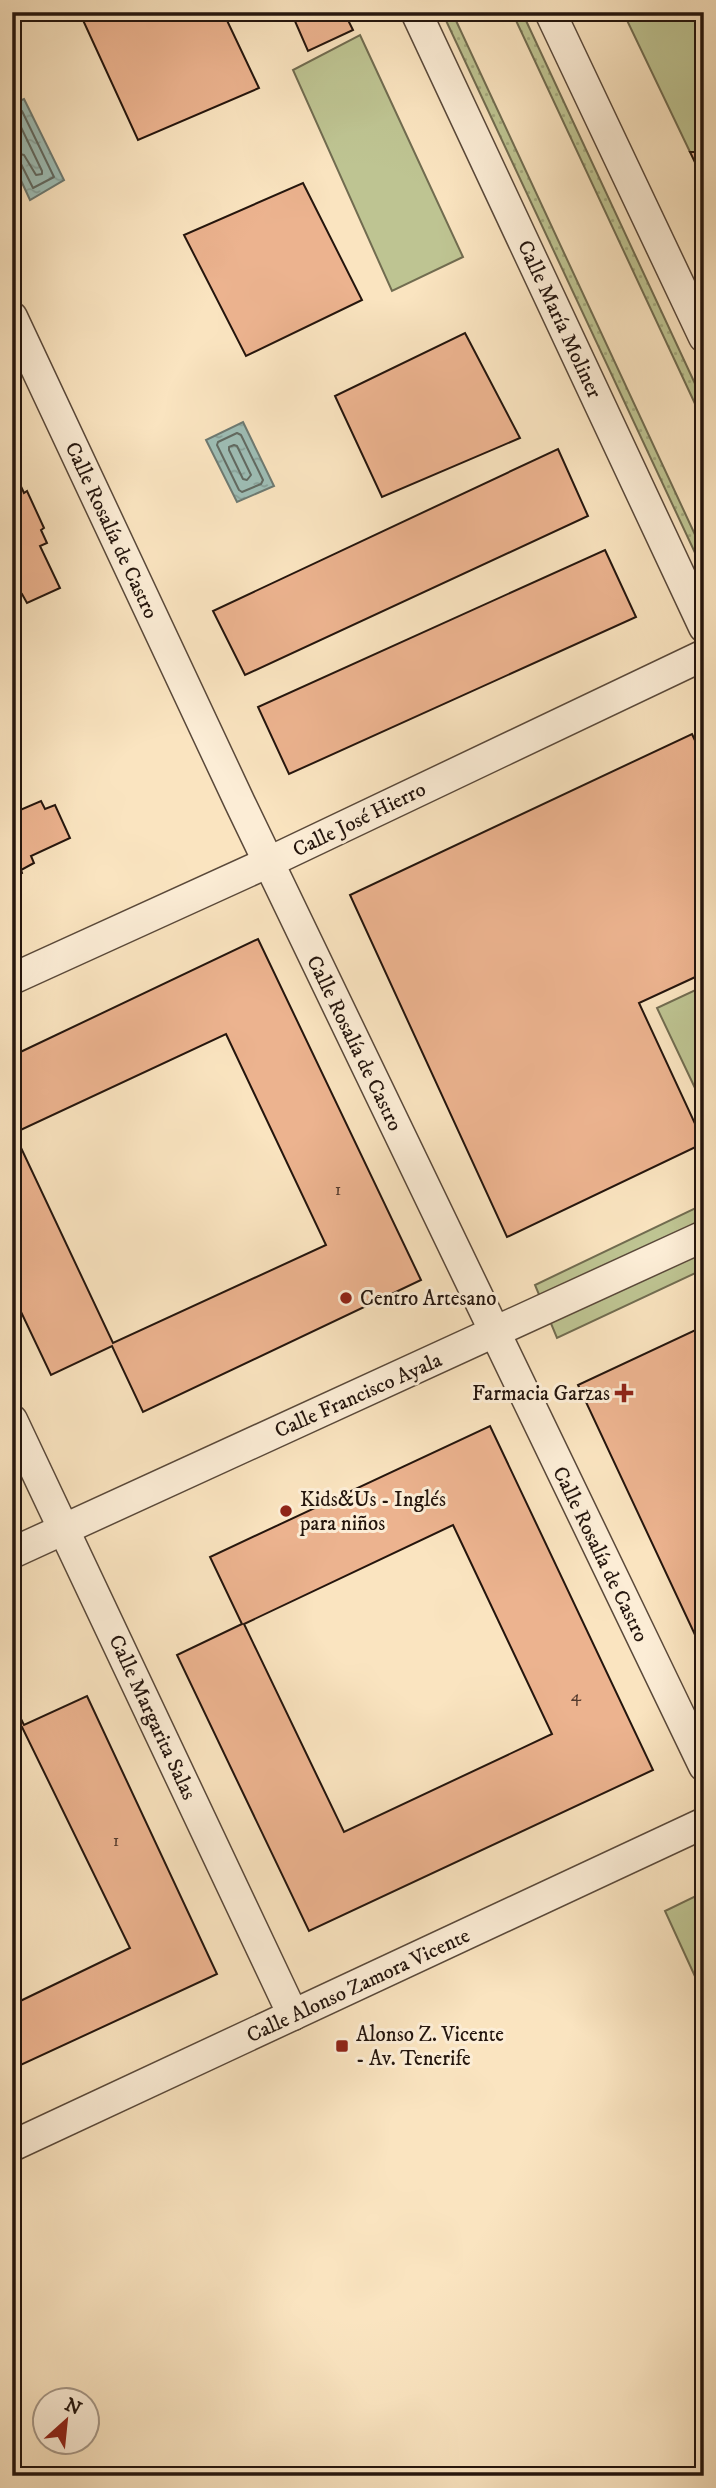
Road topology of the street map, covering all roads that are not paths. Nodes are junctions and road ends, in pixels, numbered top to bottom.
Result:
1 (416, 12) edge
2 (550, 12) edge
3 (12, 317) edge
4 (704, 337) edge
5 (704, 627) edge
6 (704, 655) edge
7 (269, 862) junction
8 (12, 979) edge
9 (704, 1236) edge
10 (494, 1333) junction
11 (12, 1420) edge
12 (63, 1528) junction
13 (12, 1553) edge
14 (704, 1766) edge
15 (704, 1823) edge
16 (293, 2015) junction
17 (12, 2146) edge

1 - 5 street, Calle María Moliner
2 - 4 street
3 - 7 street, Calle Rosalía de Castro
6 - 7 street, Calle José Hierro
7 - 8 street, Calle José Hierro
7 - 10 street, Calle Rosalía de Castro
9 - 10 street, Calle Francisco Ayala
10 - 12 street, Calle Francisco Ayala
10 - 14 street, Calle Rosalía de Castro
11 - 12 street, Calle Margarita Salas
12 - 13 street, Calle Francisco Ayala
12 - 16 street, Calle Margarita Salas
15 - 16 street, Calle Alonso Zamora Vicente
16 - 17 street, Calle Alonso Zamora Vicente

